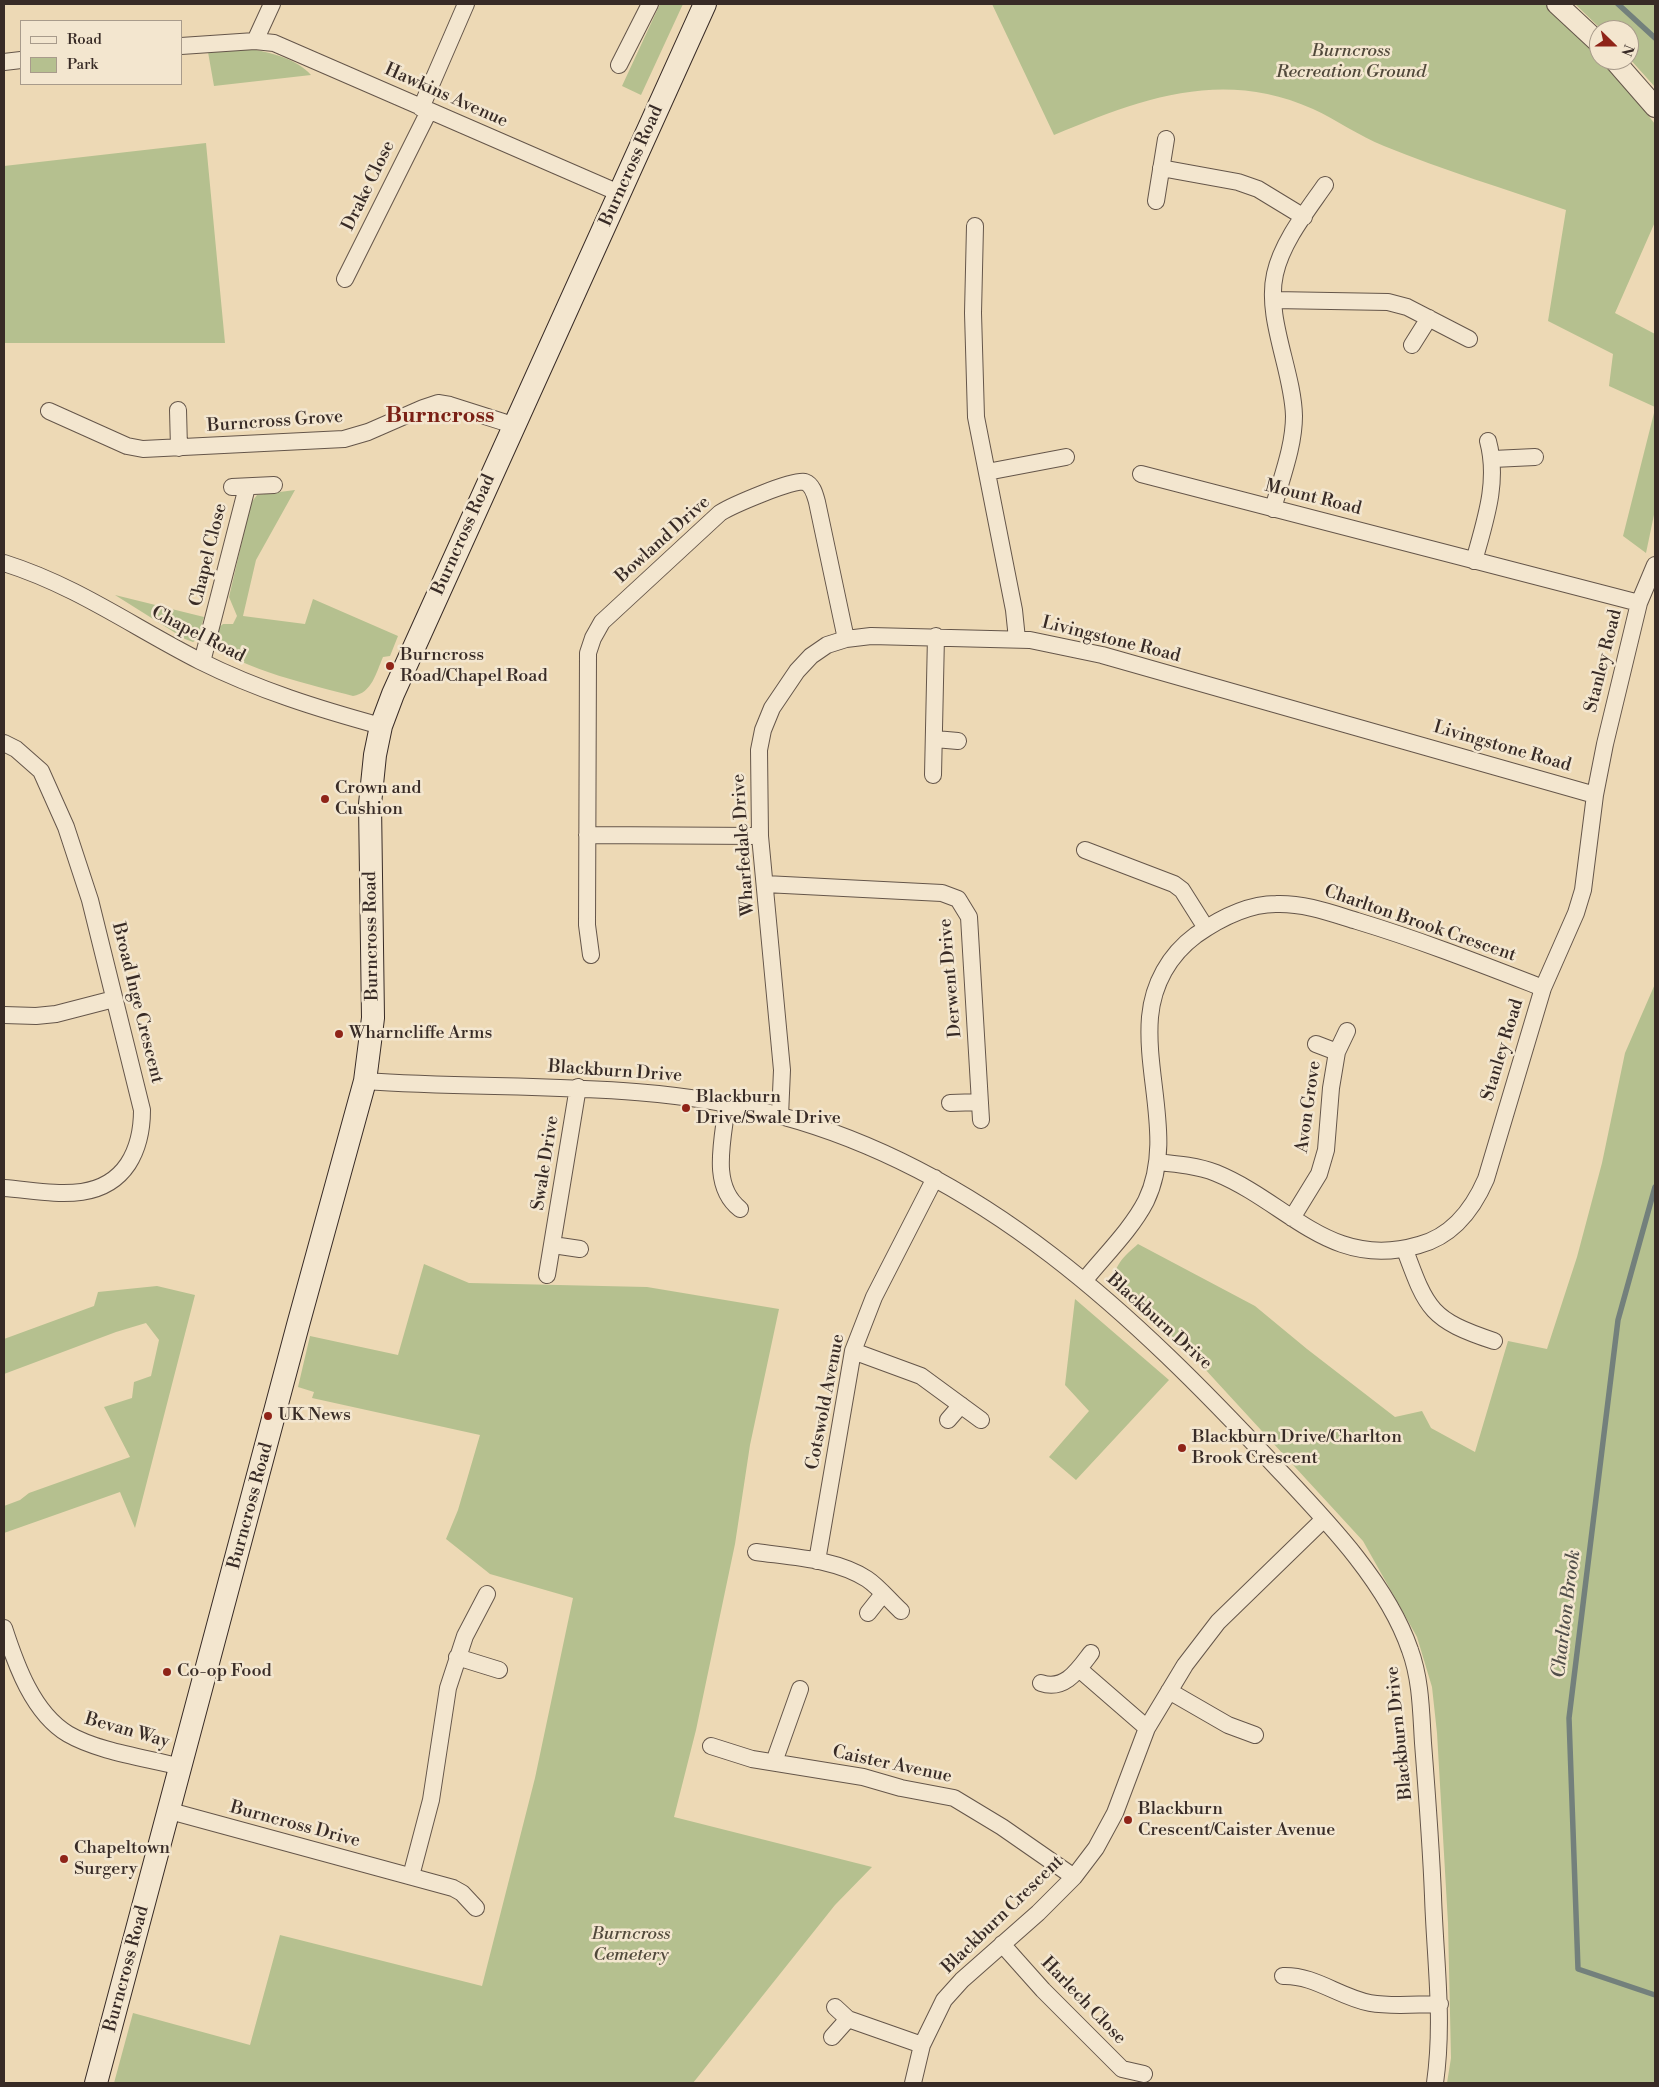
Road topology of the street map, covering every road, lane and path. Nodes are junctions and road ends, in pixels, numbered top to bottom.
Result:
1 (272, 4) edge
2 (466, 4) edge
3 (650, 4) edge
4 (705, 4) edge
5 (1557, 4) edge
6 (1589, 34) edge
7 (255, 41) junction
8 (182, 46) edge
9 (20, 60) edge
10 (4, 62) edge
11 (619, 65) dead end
12 (1623, 70) edge
13 (1655, 107) edge
14 (425, 110) junction
15 (1166, 139) dead end
16 (1161, 168) junction
17 (1325, 185) dead end
18 (618, 193) junction
19 (1156, 201) dead end
20 (1304, 217) junction
21 (975, 226) dead end
22 (345, 279) dead end
23 (1274, 300) junction
24 (1429, 318) junction
25 (1469, 339) dead end
26 (1412, 345) dead end
27 (178, 410) dead end
28 (49, 411) dead end
29 (513, 426) junction
30 (1488, 441) dead end
31 (179, 448) junction
32 (1066, 457) dead end
33 (1535, 457) dead end
34 (1493, 459) junction
35 (987, 472) junction
36 (1141, 474) dead end
37 (274, 485) dead end
38 (1273, 508) junction
39 (1474, 560) junction
40 (4, 563) edge
41 (1655, 565) edge
42 (1639, 603) junction
43 (936, 636) junction
44 (846, 639) junction
45 (1017, 639) junction
46 (202, 662) junction
47 (381, 726) junction
48 (935, 739) junction
49 (958, 740) dead end
50 (4, 743) edge
51 (933, 775) dead end
52 (1595, 795) junction
53 (587, 835) junction
54 (760, 836) junction
55 (1085, 850) dead end
56 (765, 884) junction
57 (1206, 928) junction
58 (591, 955) dead end
59 (1542, 988) junction
60 (114, 999) junction
61 (4, 1015) edge
62 (1347, 1031) dead end
63 (1316, 1044) dead end
64 (1337, 1052) junction
65 (365, 1081) junction
66 (578, 1087) junction
67 (980, 1102) junction
68 (726, 1103) junction
69 (950, 1103) dead end
70 (780, 1116) junction
71 (981, 1120) dead end
72 (1157, 1162) junction
73 (935, 1178) junction
74 (4, 1188) edge
75 (740, 1209) dead end
76 (1292, 1218) junction
77 (553, 1245) junction
78 (580, 1249) dead end
79 (1405, 1250) junction
80 (547, 1275) dead end
81 (1084, 1282) junction
82 (1494, 1341) dead end
83 (853, 1351) junction
84 (962, 1405) junction
85 (948, 1420) dead end
86 (981, 1420) dead end
87 (1324, 1519) junction
88 (756, 1552) dead end
89 (817, 1561) junction
90 (488, 1594) dead end
91 (884, 1594) junction
92 (901, 1611) dead end
93 (868, 1613) dead end
94 (5, 1636) edge
95 (1091, 1653) dead end
96 (457, 1657) junction
97 (1079, 1669) junction
98 (500, 1670) dead end
99 (1041, 1683) dead end
100 (800, 1689) dead end
101 (1169, 1691) junction
102 (1147, 1728) junction
103 (1255, 1735) dead end
104 (710, 1746) dead end
105 (774, 1762) junction
106 (181, 1767) junction
107 (170, 1811) junction
108 (411, 1876) junction
109 (1074, 1877) junction
110 (476, 1908) dead end
111 (1002, 1944) junction
112 (1283, 1976) dead end
113 (1440, 2004) junction
114 (835, 2007) dead end
115 (848, 2019) junction
116 (832, 2037) dead end
117 (922, 2045) junction
118 (1144, 2074) dead end
119 (96, 2083) edge
120 (913, 2083) edge
121 (1436, 2083) edge

1 - 7 street
2 - 14 street, Drake Close
3 - 11 street
4 - 18 main road, Burncross Road
5 - 6 street
7 - 8 street, Hawkins Avenue
7 - 14 street, Hawkins Avenue
9 - 10 street
12 - 13 street
14 - 18 street, Hawkins Avenue
14 - 22 street, Drake Close
15 - 16 street
16 - 19 street
16 - 20 street
17 - 20 street
18 - 29 main road, Burncross Road
20 - 23 street
21 - 35 street, Livingstone Road
23 - 24 street
23 - 38 street
24 - 25 street
24 - 26 street
27 - 31 street
28 - 31 street, Burncross Grove
29 - 31 street, Burncross Grove
29 - 47 main road, Burncross Road
30 - 34 street
32 - 35 street
33 - 34 street
34 - 39 street
35 - 45 street, Livingstone Road
36 - 38 street, Mount Road
37 - 46 street, Chapel Close
38 - 39 street, Mount Road
39 - 42 street, Mount Road
40 - 46 street, Chapel Road
41 - 42 street, Stanley Road
42 - 52 street, Stanley Road
43 - 44 street, Wharfedale Drive
43 - 45 street, Wharfedale Drive
43 - 48 street
44 - 53 street, Bowland Drive
44 - 54 street, Wharfedale Drive
45 - 52 street, Livingstone Road
46 - 47 street, Chapel Road
47 - 65 main road, Burncross Road
48 - 49 street
48 - 51 street
50 - 60 street, Broad Inge Crescent
52 - 59 street, Stanley Road
53 - 54 street
53 - 58 street, Bowland Drive
54 - 56 street, Wharfedale Drive
55 - 57 street
56 - 67 street, Derwent Drive
56 - 70 street, Wharfedale Drive
57 - 59 street, Charlton Brook Crescent
57 - 72 street, Charlton Brook Crescent
59 - 79 street, Stanley Road
60 - 61 street
60 - 74 street, Broad Inge Crescent
62 - 64 street, Avon Grove
63 - 64 street, Avon Grove
64 - 76 street, Avon Grove
65 - 66 street, Blackburn Drive
65 - 106 main road, Burncross Road
66 - 68 street, Blackburn Drive
66 - 77 street, Swale Drive
67 - 69 street
67 - 71 street, Derwent Drive
68 - 70 street, Blackburn Drive
68 - 75 street
70 - 73 street, Blackburn Drive
72 - 76 street, Stanley Road
72 - 81 street, Charlton Brook Crescent
73 - 81 street, Blackburn Drive
73 - 83 street, Cotswold Avenue
76 - 79 street, Stanley Road
77 - 78 street
77 - 80 street, Swale Drive
79 - 82 street
81 - 87 street, Blackburn Drive
83 - 84 street
83 - 89 street, Cotswold Avenue
84 - 85 street
84 - 86 street
87 - 101 street, Blackburn Crescent
87 - 113 street, Blackburn Drive
88 - 89 street
89 - 91 street
90 - 96 street
91 - 92 street
91 - 93 street
94 - 106 street, Bevan Way
95 - 97 street
96 - 98 street
96 - 108 street
97 - 99 street
97 - 102 street
100 - 105 street
101 - 102 street, Blackburn Crescent
101 - 103 street
102 - 109 street, Blackburn Crescent
104 - 105 street, Caister Avenue
105 - 109 street, Caister Avenue
106 - 107 main road, Burncross Road
107 - 108 street, Burncross Drive
107 - 119 main road, Burncross Road
108 - 110 street, Burncross Drive
109 - 111 street, Blackburn Crescent
111 - 117 street, Blackburn Crescent
111 - 118 street, Harlech Close
112 - 113 street
113 - 121 street, Blackburn Drive
114 - 115 street
115 - 116 street
115 - 117 street
117 - 120 street, Blackburn Crescent

